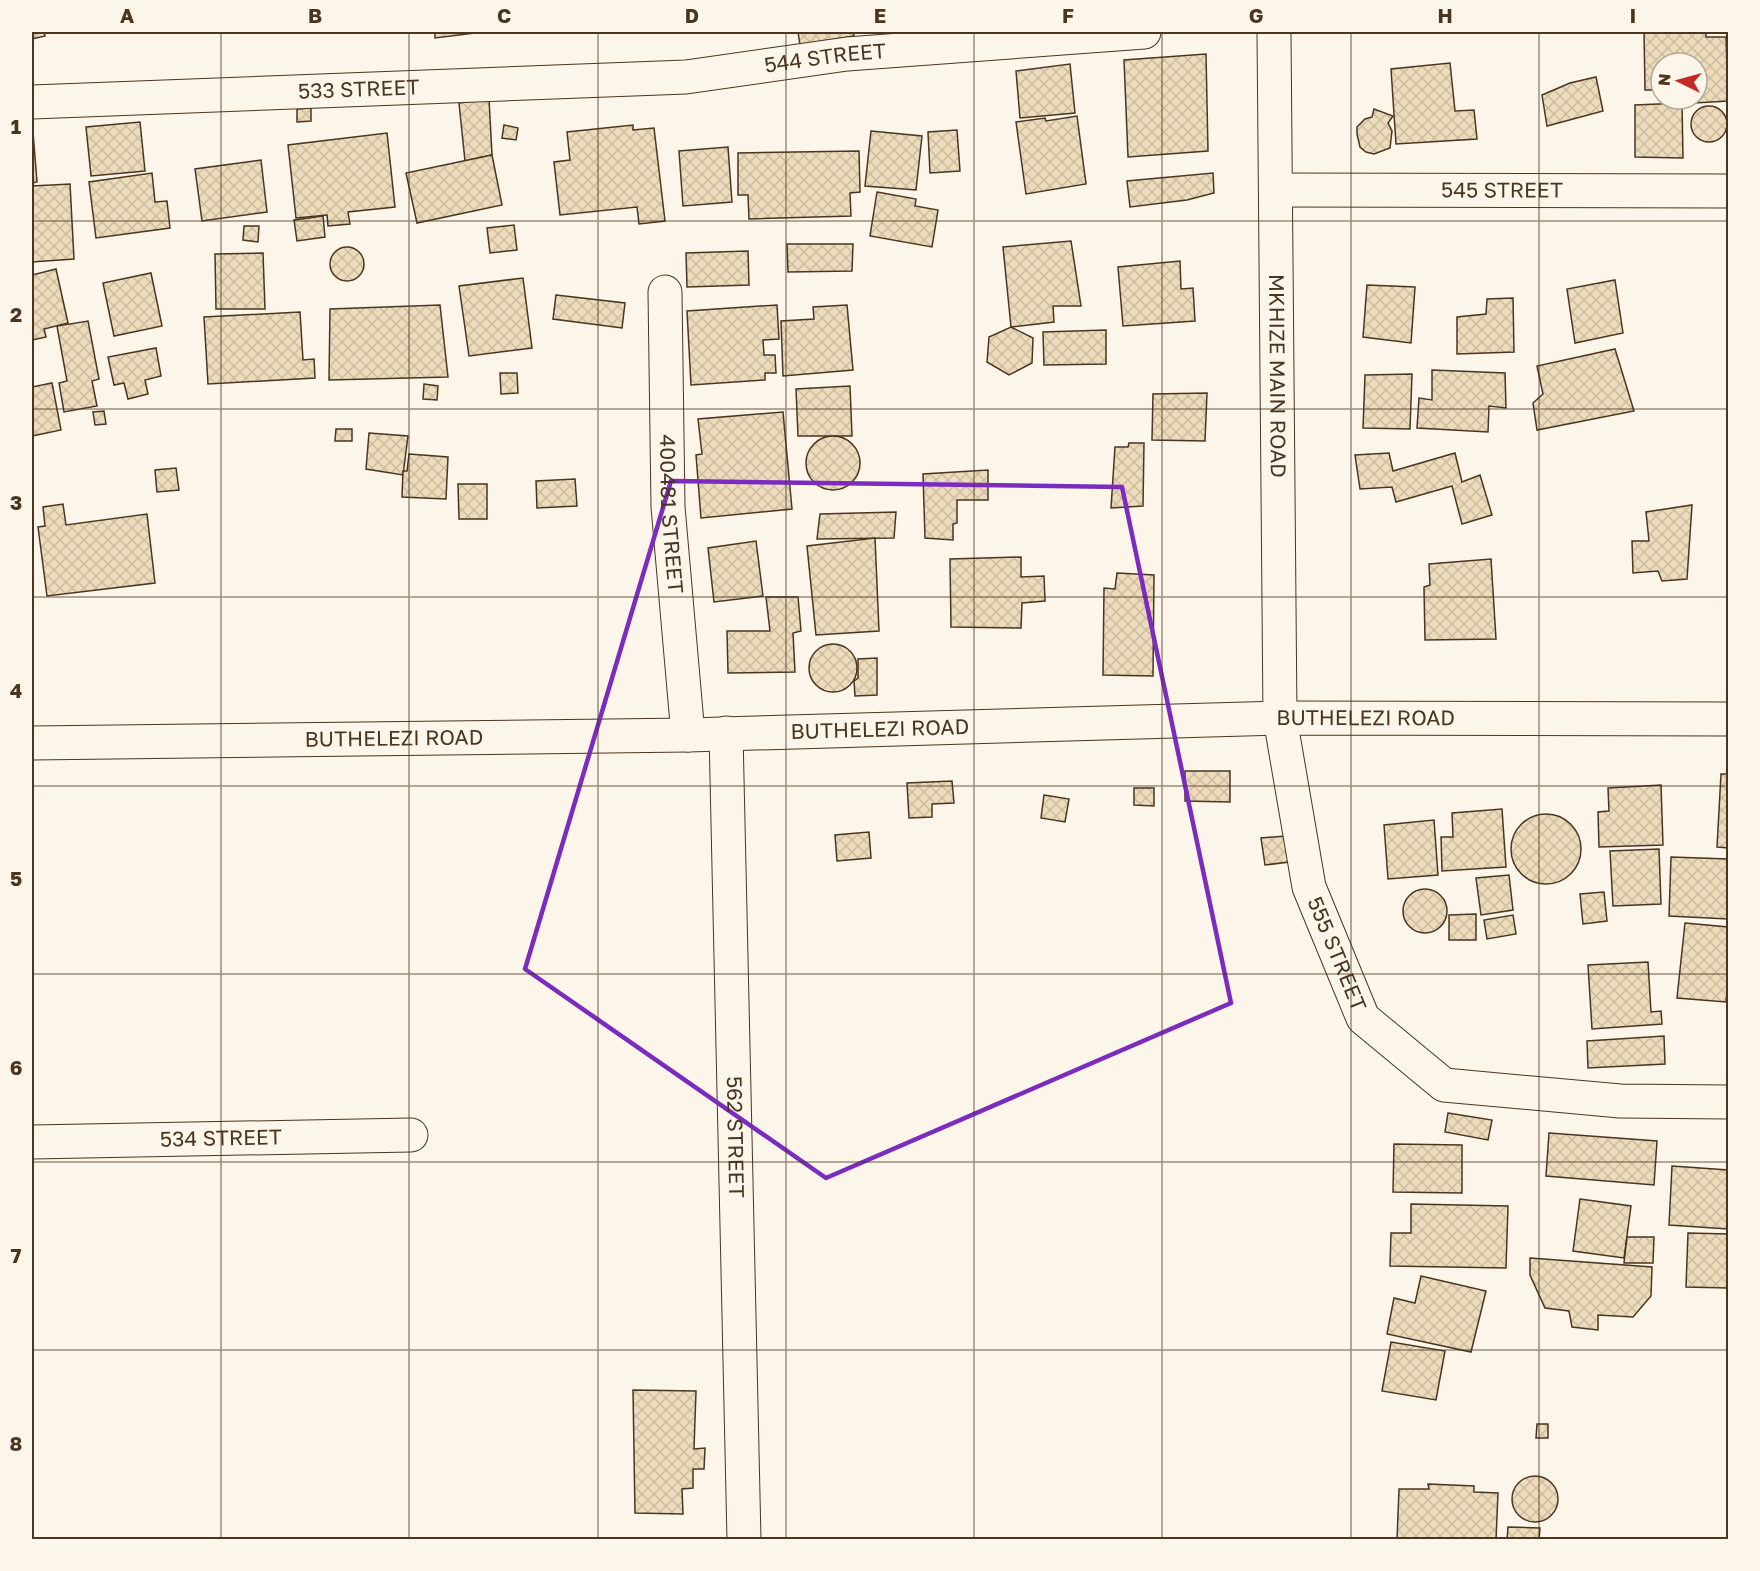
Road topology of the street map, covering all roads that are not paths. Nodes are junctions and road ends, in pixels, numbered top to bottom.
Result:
1 (1144, 32) edge
2 (1274, 32) edge
3 (686, 77) joint
4 (32, 102) edge
5 (1276, 190) junction
6 (1728, 191) edge
7 (665, 292) dead end
8 (1280, 718) junction
9 (1728, 719) edge
10 (726, 733) junction
11 (688, 735) junction
12 (32, 743) edge
13 (1728, 1102) edge
14 (411, 1135) dead end
15 (32, 1142) edge
16 (744, 1539) edge

1 - 3 street, 544 STREET
2 - 5 street, MKHIZE MAIN ROAD
3 - 4 street, 533 STREET
5 - 6 street, 545 STREET
5 - 8 street, MKHIZE MAIN ROAD
7 - 11 street, 400481 STREET
8 - 9 street, BUTHELEZI ROAD
8 - 10 street, BUTHELEZI ROAD
8 - 13 street, 555 STREET
10 - 11 street, BUTHELEZI ROAD
10 - 16 street, 562 STREET
11 - 12 street, BUTHELEZI ROAD
14 - 15 street, 534 STREET

